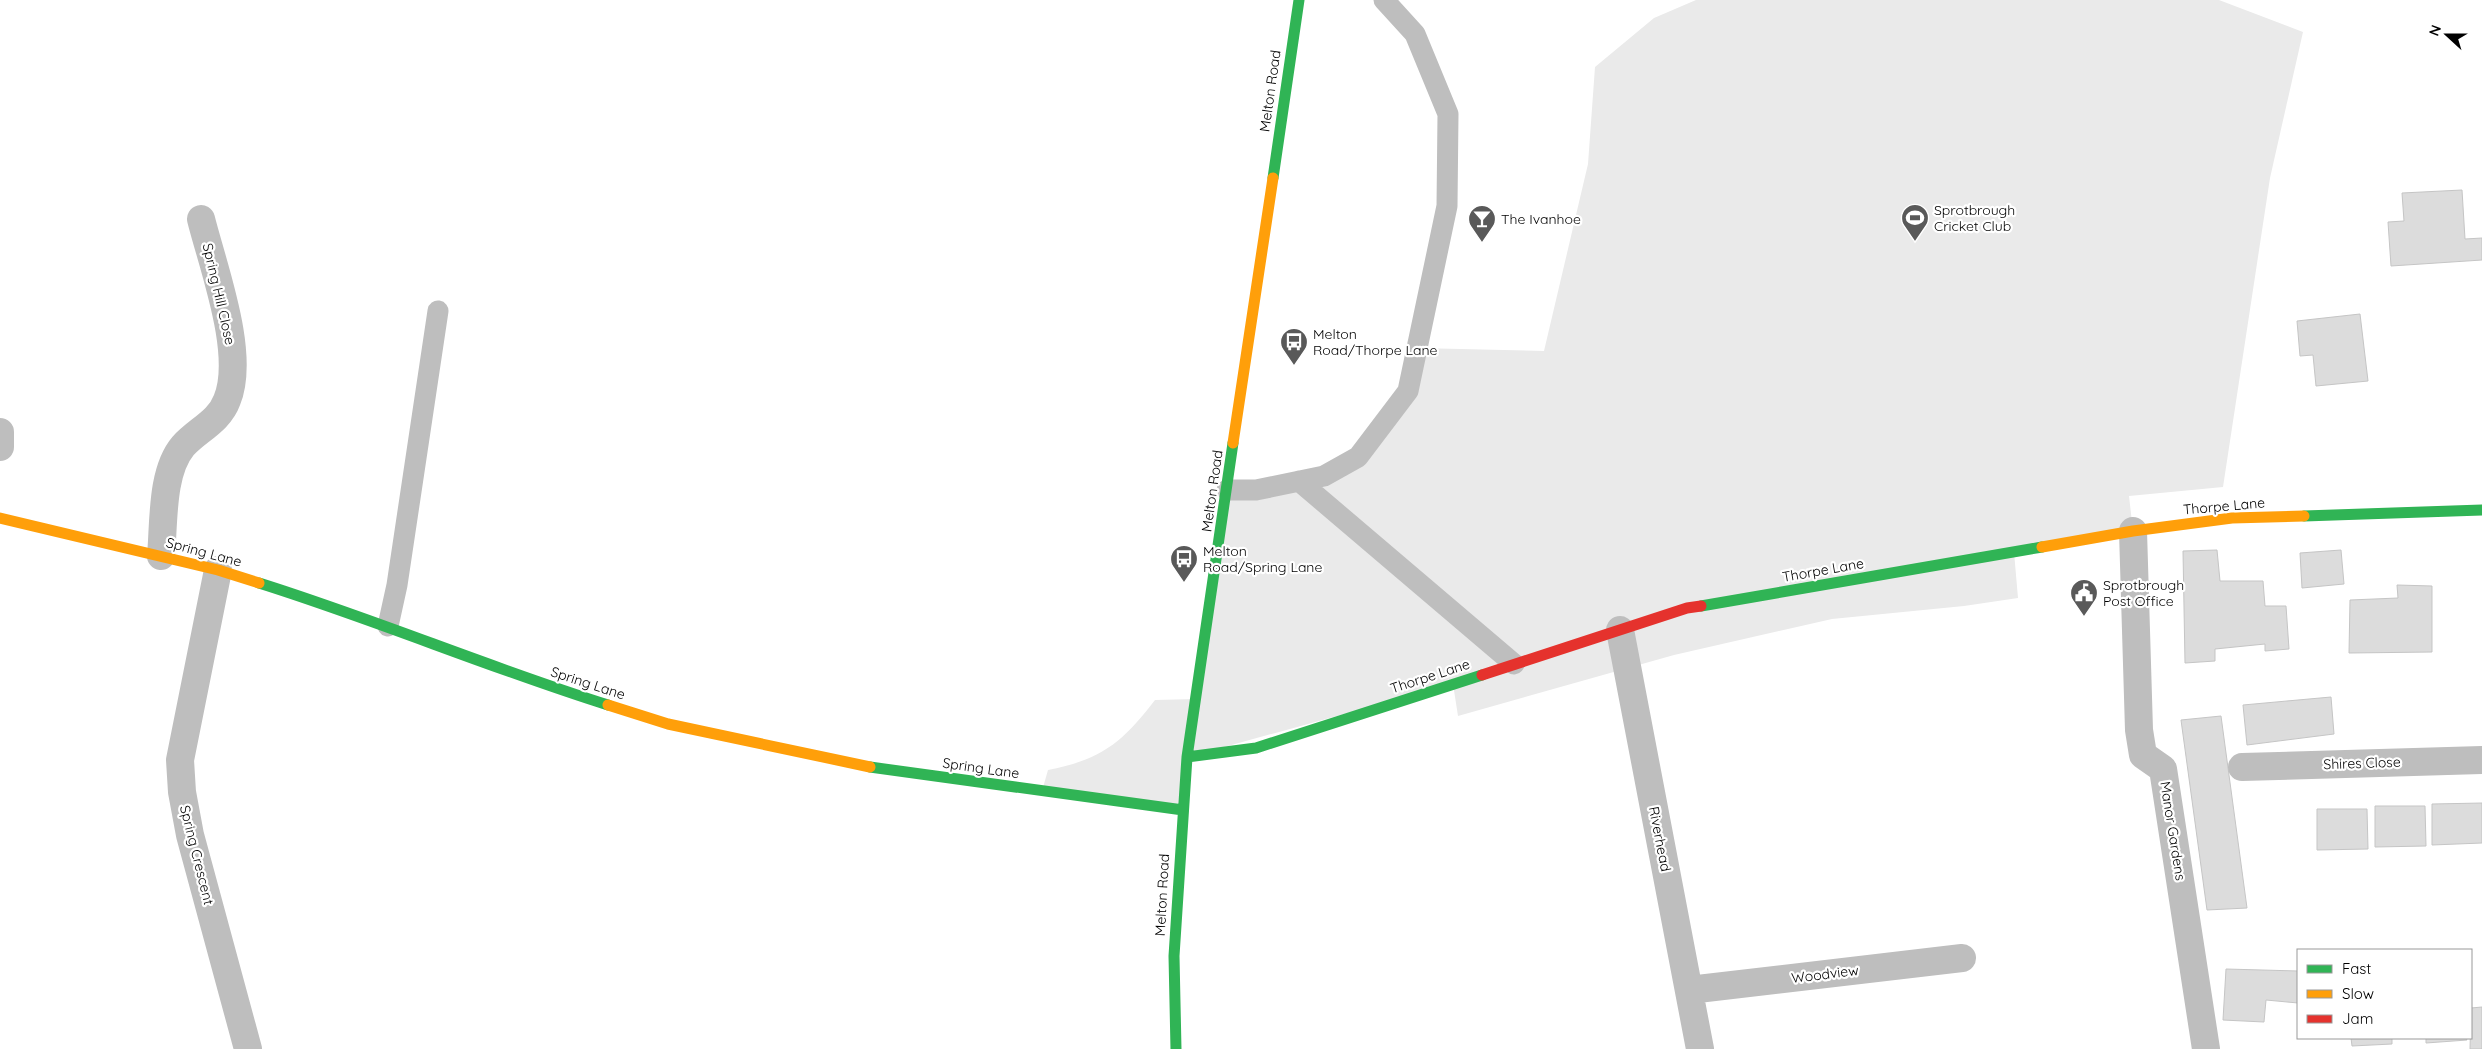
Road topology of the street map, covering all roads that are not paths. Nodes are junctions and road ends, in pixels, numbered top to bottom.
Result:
1 (1298, 0) edge
2 (1384, 0) edge
3 (201, 219) dead end
4 (438, 311) dead end
5 (0, 432) edge
6 (0, 447) edge
7 (1298, 481) junction
8 (1227, 490) junction
9 (2482, 510) edge
10 (0, 518) edge
11 (2133, 531) junction
12 (160, 556) junction
13 (218, 570) junction
14 (388, 626) junction
15 (1620, 630) junction
16 (1514, 664) junction
17 (1188, 757) junction
18 (2482, 760) edge
19 (2242, 767) dead end
20 (1183, 810) junction
21 (1962, 958) dead end
22 (1689, 990) junction
23 (248, 1049) edge
24 (1176, 1049) edge
25 (1700, 1049) edge
26 (2206, 1049) edge

1 - 8 street, Melton Road
2 - 7 lane
3 - 12 street, Spring Hill Close
4 - 14 lane
5 - 6 street
7 - 8 lane
7 - 16 lane
8 - 17 street, Melton Road
9 - 11 street, Thorpe Lane
10 - 12 street, Spring Lane
11 - 15 street, Thorpe Lane
11 - 26 street, Manor Gardens
12 - 13 street, Spring Lane
13 - 14 street, Spring Lane
13 - 23 street, Spring Crescent
14 - 20 street, Spring Lane
15 - 16 street, Thorpe Lane
15 - 22 street, Riverhead
16 - 17 street, Thorpe Lane
17 - 20 street, Melton Road
18 - 19 street, Shires Close
20 - 24 street, Melton Road
21 - 22 street, Woodview
22 - 25 street, Riverhead

